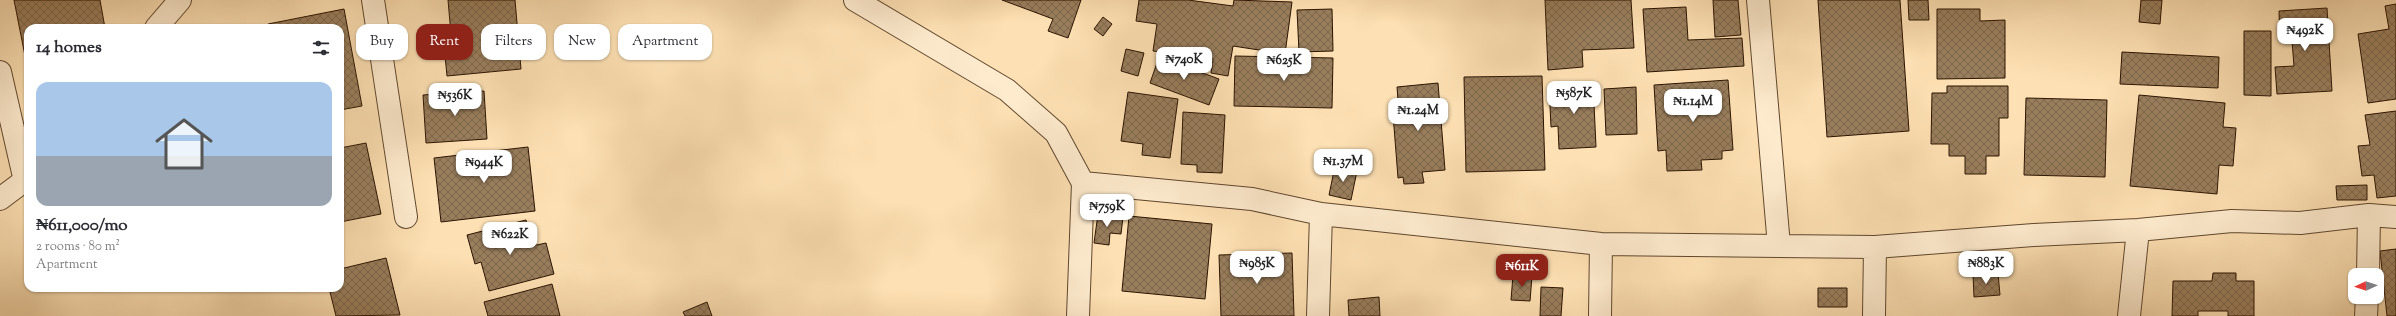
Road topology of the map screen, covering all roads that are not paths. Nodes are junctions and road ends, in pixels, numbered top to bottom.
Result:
1 (180, 0) edge
2 (373, 0) edge
3 (855, 0) edge
4 (1758, 0) edge
5 (159, 24) edge
6 (0, 72) edge
7 (24, 167) edge
8 (24, 181) edge
9 (1083, 183) junction
10 (0, 199) edge
11 (1321, 214) junction
12 (2369, 215) junction
13 (406, 217) dead end
14 (2396, 217) edge
15 (2138, 230) junction
16 (1601, 244) junction
17 (1779, 246) junction
18 (1875, 247) junction
19 (2368, 268) edge
20 (2367, 304) edge
21 (1078, 316) edge
22 (1318, 316) edge
23 (1600, 316) edge
24 (1874, 316) edge
25 (2129, 316) edge
26 (2366, 316) edge

1 - 5 street
2 - 13 street
3 - 9 street
4 - 17 street
6 - 7 street
8 - 10 street
9 - 11 street
9 - 21 street
11 - 16 street
11 - 22 street
12 - 14 street
12 - 15 street
12 - 19 street
15 - 18 street
15 - 25 street
16 - 17 street
16 - 23 street
17 - 18 street
18 - 24 street
20 - 26 street

